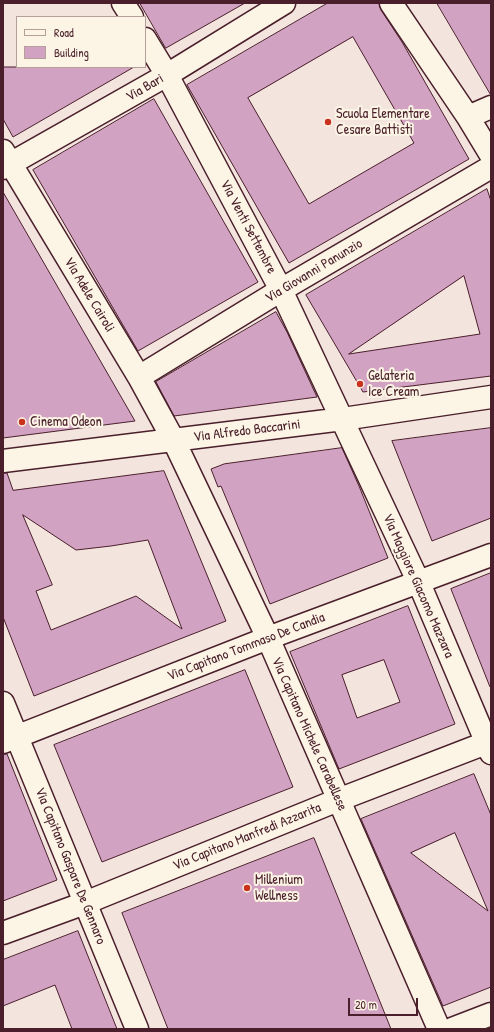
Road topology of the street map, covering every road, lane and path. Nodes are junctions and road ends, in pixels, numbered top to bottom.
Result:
1 (123, 3) edge
2 (284, 3) edge
3 (391, 3) edge
4 (131, 16) edge
5 (146, 41) edge
6 (167, 75) junction
7 (491, 107) edge
8 (468, 117) junction
9 (491, 155) edge
10 (6, 161) edge
11 (491, 167) edge
12 (281, 290) junction
13 (139, 378) junction
14 (491, 397) edge
15 (343, 419) junction
16 (174, 441) junction
17 (3, 461) edge
18 (491, 555) edge
19 (419, 583) junction
20 (268, 638) junction
21 (3, 703) edge
22 (10, 739) edge
23 (490, 746) edge
24 (338, 800) junction
25 (85, 904) junction
26 (3, 933) edge
27 (491, 1014) edge
28 (137, 1029) edge
29 (438, 1029) edge
30 (452, 1029) edge

1 - 4 street
2 - 6 street, Via Bari
3 - 8 street
5 - 6 street, Via Venti Settembre
6 - 10 street, Via Bari
6 - 12 street, Via Venti Settembre
7 - 8 street
8 - 9 street
10 - 13 street, Via Adele Cairoli
11 - 12 street, Via Giovanni Panunzio
12 - 13 street, Via Giovanni Panunzio
12 - 15 street, Via Venti Settembre
13 - 16 street, Via Adele Cairoli
14 - 15 street, Via Alfredo Baccarini
15 - 16 street, Via Alfredo Baccarini
15 - 19 street, Via Maggiore Giacomo Mazzara
16 - 17 street, Via Alfredo Baccarini
16 - 20 street, Via Capitano Michele Carabellese
18 - 19 street, Via Capitano Tommaso De Candia
19 - 20 street, Via Capitano Tommaso De Candia
19 - 23 street, Via Maggiore Giacomo Mazzara
20 - 22 street, Via Capitano Tommaso De Candia
20 - 24 street, Via Capitano Michele Carabellese
21 - 22 street, Via Capitano Gaspare De Gennaro
22 - 25 street, Via Capitano Gaspare De Gennaro
23 - 24 street, Via Capitano Manfredi Azzarita
24 - 25 street, Via Capitano Manfredi Azzarita
24 - 29 street, Via Capitano Michele Carabellese
25 - 26 street, Via Capitano Manfredi Azzarita
25 - 28 street, Via Capitano Gaspare De Gennaro
27 - 30 street

